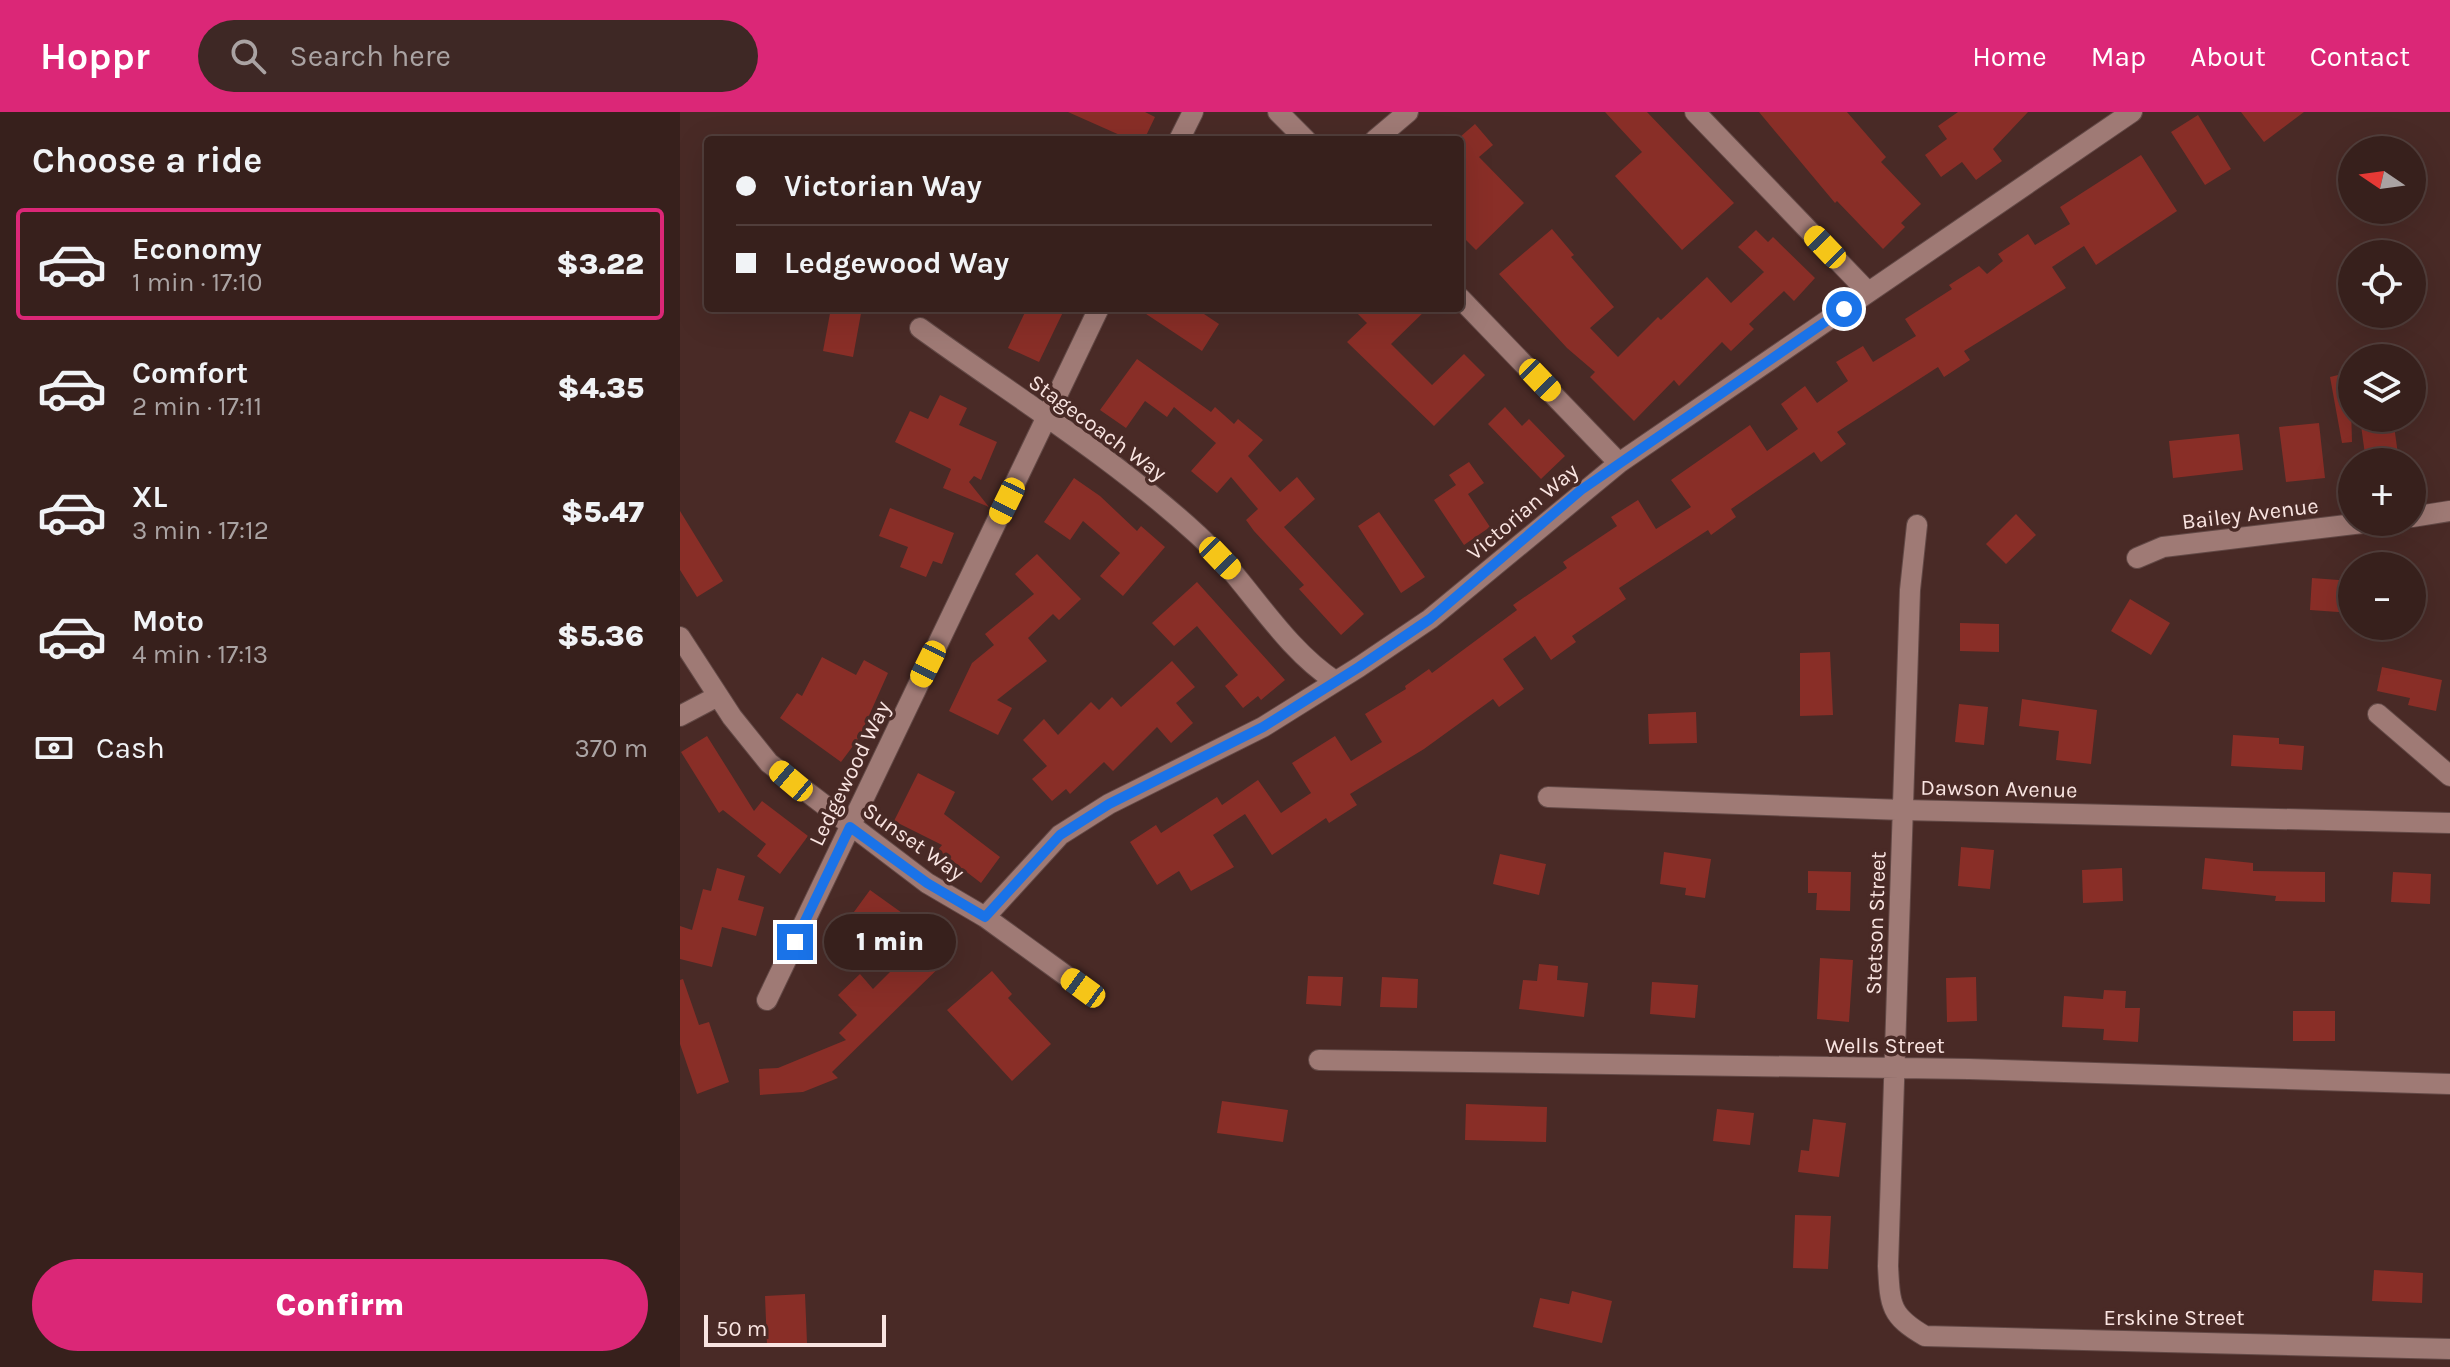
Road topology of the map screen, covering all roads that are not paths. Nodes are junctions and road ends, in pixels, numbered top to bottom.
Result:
1 (1193, 112) edge
2 (1278, 112) edge
3 (1408, 112) edge
4 (1695, 112) edge
5 (2119, 116) edge
6 (1181, 136) edge
7 (1302, 136) edge
8 (1380, 136) edge
9 (1868, 292) junction
10 (1464, 302) edge
11 (1097, 312) edge
12 (920, 328) dead end
13 (1046, 419) junction
14 (1619, 463) junction
15 (2450, 511) edge
16 (2426, 515) edge
17 (1917, 525) dead end
18 (2338, 526) edge
19 (2137, 558) dead end
20 (680, 637) edge
21 (1335, 681) junction
22 (718, 696) junction
23 (2378, 714) dead end
24 (680, 716) edge
25 (2450, 776) edge
26 (1548, 797) dead end
27 (1903, 810) junction
28 (2450, 823) edge
29 (850, 827) junction
30 (985, 917) junction
31 (1083, 988) dead end
32 (767, 1000) dead end
33 (1319, 1060) dead end
34 (1895, 1070) junction
35 (2450, 1084) edge
36 (1900, 1322) joint
37 (2450, 1349) edge

1 - 6 street
2 - 7 street
3 - 8 street
4 - 9 street
5 - 9 street, Victorian Way
9 - 14 street, Victorian Way
10 - 14 street
11 - 13 street, Ledgewood Way
12 - 13 street, Stagecoach Way
13 - 21 street, Stagecoach Way
13 - 29 street, Ledgewood Way
14 - 21 street, Victorian Way
15 - 16 street
17 - 27 street, Stetson Street
18 - 19 street, Bailey Avenue
20 - 22 street, Sunset Way
21 - 30 street, Victorian Way
22 - 24 street
22 - 29 street, Sunset Way
23 - 25 street
26 - 27 street, Dawson Avenue
27 - 28 street, Dawson Avenue
27 - 34 street, Stetson Street
29 - 30 street, Sunset Way
29 - 32 street, Ledgewood Way
30 - 31 street, Sunset Way
33 - 34 street, Wells Street
34 - 35 street, Wells Street
34 - 36 street, Stetson Street
36 - 37 street, Erskine Street

